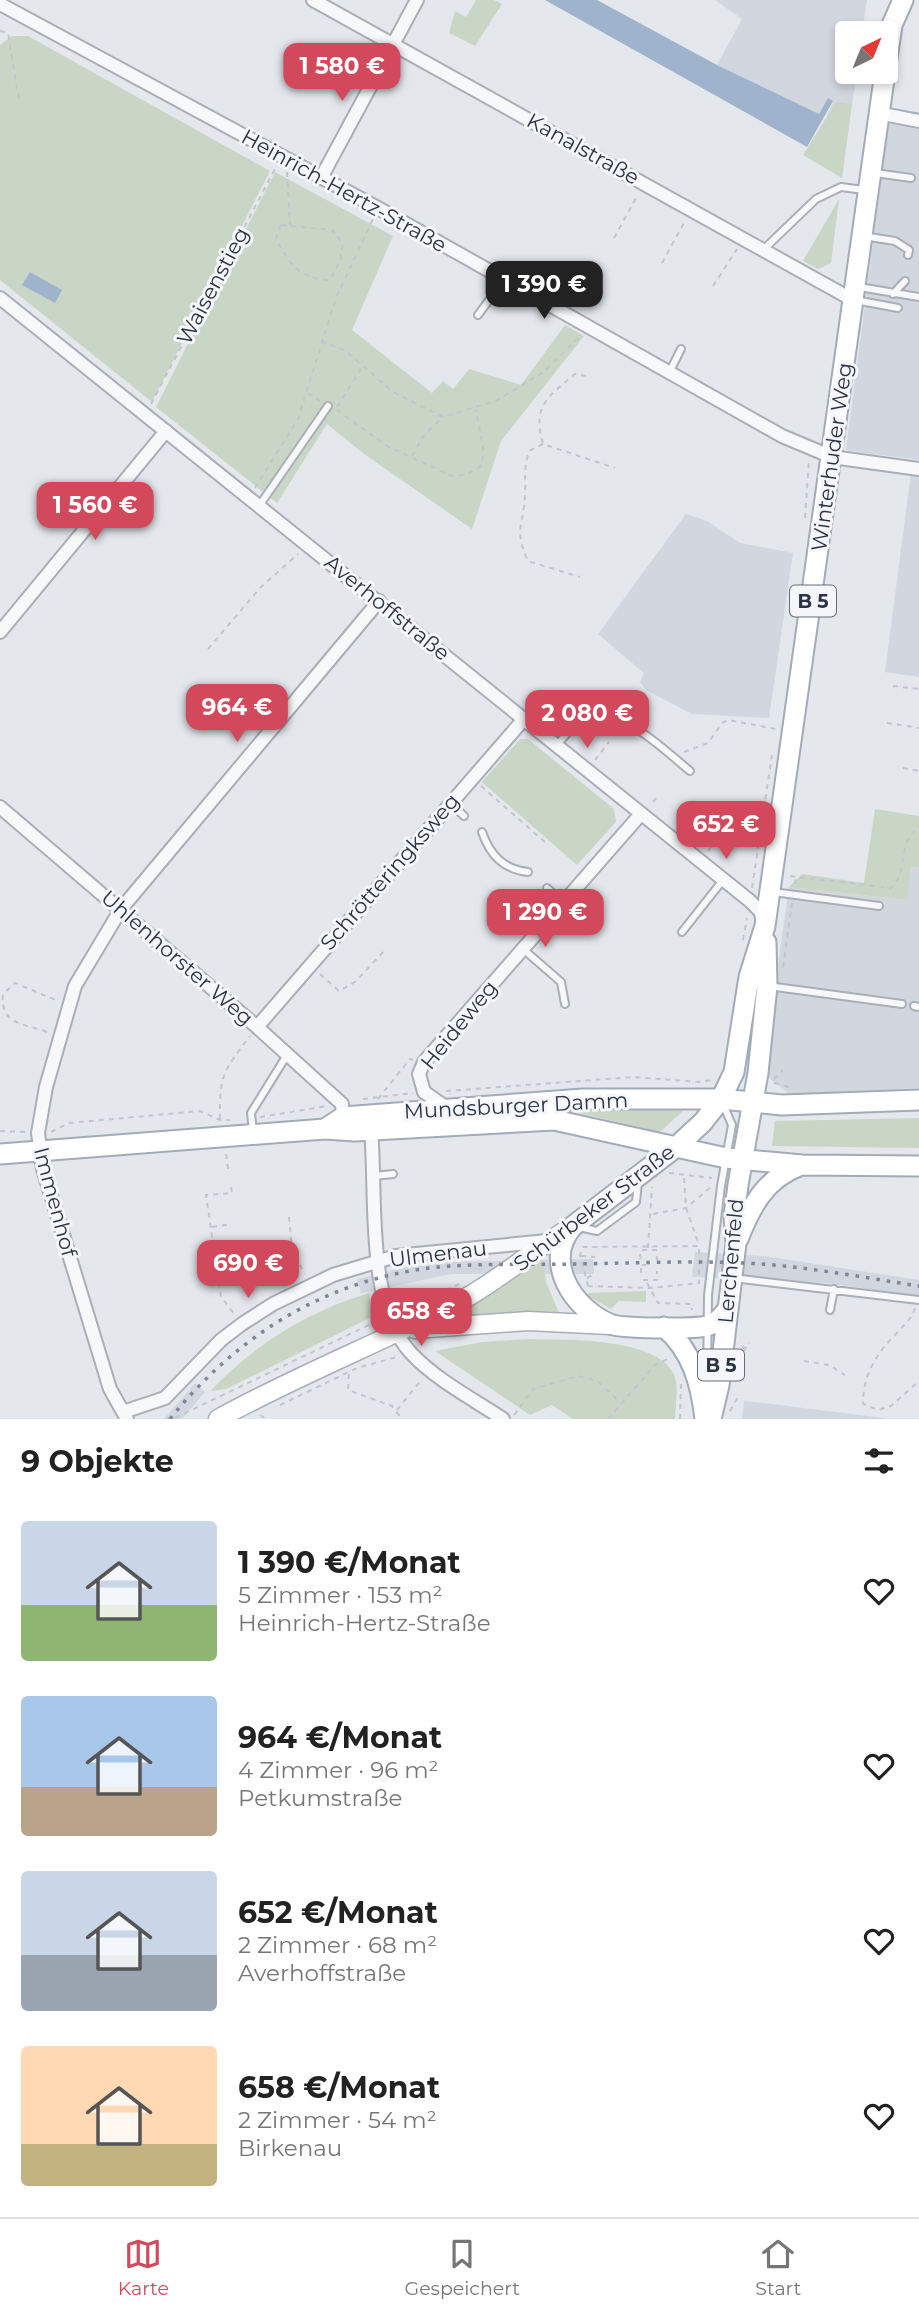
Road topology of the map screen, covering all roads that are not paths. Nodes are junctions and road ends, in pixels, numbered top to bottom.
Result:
1 (313, 0) edge
2 (417, 0) edge
3 (887, 0) edge
4 (903, 0) edge
5 (0, 4) edge
6 (891, 21) edge
7 (894, 21) edge
8 (392, 43) junction
9 (883, 84) edge
10 (878, 113) junction
11 (919, 121) edge
12 (321, 178) junction
13 (911, 178) dead end
14 (869, 181) junction
15 (861, 236) junction
16 (763, 250) junction
17 (918, 251) edge
18 (504, 280) junction
19 (905, 281) dead end
20 (854, 293) junction
21 (893, 293) junction
22 (919, 297) edge
23 (0, 298) edge
24 (898, 308) dead end
25 (478, 315) dead end
26 (681, 349) dead end
27 (669, 373) junction
28 (328, 407) road end
29 (166, 431) junction
30 (832, 457) junction
31 (919, 469) edge
32 (259, 506) junction
33 (379, 601) junction
34 (0, 632) edge
35 (524, 719) junction
36 (555, 746) junction
37 (690, 771) dead end
38 (450, 803) junction
39 (0, 807) edge
40 (640, 814) junction
41 (464, 816) dead end
42 (482, 832) dead end
43 (528, 872) dead end
44 (723, 880) junction
45 (772, 883) junction
46 (547, 888) dead end
47 (563, 902) junction
48 (879, 906) dead end
49 (121, 909) junction
50 (765, 926) junction
51 (682, 932) dead end
52 (523, 949) junction
53 (767, 986) junction
54 (565, 1004) dead end
55 (902, 1004) dead end
56 (257, 1027) junction
57 (288, 1055) junction
58 (919, 1100) edge
59 (753, 1103) junction
60 (724, 1106) junction
61 (447, 1108) junction
62 (342, 1111) junction
63 (368, 1123) junction
64 (253, 1126) junction
65 (325, 1129) junction
66 (39, 1142) junction
67 (676, 1147) junction
68 (0, 1154) edge
69 (734, 1159) junction
70 (802, 1165) junction
71 (918, 1166) edge
72 (393, 1174) dead end
73 (374, 1176) junction
74 (573, 1226) junction
75 (547, 1241) junction
76 (736, 1243) junction
77 (379, 1262) junction
78 (731, 1278) junction
79 (834, 1289) junction
80 (919, 1300) edge
81 (727, 1310) junction
82 (830, 1310) dead end
83 (699, 1319) junction
84 (612, 1325) junction
85 (664, 1327) junction
86 (397, 1332) junction
87 (125, 1416) edge
88 (713, 1418) edge
89 (218, 1419) edge
90 (503, 1419) edge

1 - 8 street, Kanalstraße
2 - 8 street
3 - 6 main road
4 - 7 main road
5 - 12 street, Heinrich-Hertz-Straße
8 - 12 street
8 - 16 street, Kanalstraße
9 - 10 main road, Winterhuder Weg / B 5
10 - 11 street
10 - 14 main road, Winterhuder Weg / B 5
12 - 18 street, Heinrich-Hertz-Straße
13 - 14 lane
14 - 15 main road, Winterhuder Weg / B 5
14 - 16 lane
15 - 17 lane
15 - 20 main road, Winterhuder Weg / B 5
16 - 20 street, Kanalstraße
18 - 25 lane
18 - 27 street, Heinrich-Hertz-Straße
19 - 21 lane
20 - 21 lane
20 - 24 lane
20 - 30 main road, Winterhuder Weg / B 5
21 - 22 lane
23 - 29 street, Averhoffstraße
26 - 27 lane
27 - 30 street, Heinrich-Hertz-Straße
28 - 32 lane
29 - 32 street, Averhoffstraße
29 - 34 street
30 - 31 street, Heinrich-Hertz-Straße
30 - 45 main road, Winterhuder Weg / B 5
32 - 33 street, Averhoffstraße
33 - 35 street, Averhoffstraße
33 - 49 street, Immenhof
35 - 36 street, Averhoffstraße
35 - 38 street, Schrötteringksweg
36 - 37 lane
36 - 40 street, Averhoffstraße
38 - 41 lane
38 - 56 street, Schrötteringksweg
39 - 49 street, Uhlenhorster Weg
40 - 44 street, Averhoffstraße
40 - 47 street, Heideweg
42 - 43 lane
44 - 50 street, Averhoffstraße
44 - 51 lane
45 - 48 lane
45 - 50 main road, Winterhuder Weg / B 5
46 - 47 lane
47 - 52 street, Heideweg
49 - 56 street, Uhlenhorster Weg
49 - 66 street, Immenhof
50 - 53 main road, Winterhuder Weg / B 5
50 - 60 main road, Winterhuder Weg / B 5
52 - 54 lane
52 - 61 street, Heideweg
53 - 55 lane
53 - 59 main road, Winterhuder Weg / B 5
56 - 57 street, Uhlenhorster Weg
57 - 62 street, Uhlenhorster Weg
57 - 64 lane
58 - 59 main road
59 - 60 main road
59 - 69 main road, Lerchenfeld / B 5
60 - 61 main road, Mundsburger Damm
60 - 67 main road, Schürbeker Straße
60 - 69 lane
61 - 63 main road, Mundsburger Damm
62 - 63 main road, Mundsburger Damm
62 - 65 main road, Mundsburger Damm
63 - 65 main road, Mundsburger Damm
63 - 67 main road, Mundsburger Damm
63 - 73 street
64 - 65 main road, Mundsburger Damm
64 - 66 main road, Mundsburger Damm
66 - 68 main road, Mundsburger Damm
66 - 87 street, Immenhof
67 - 69 main road, Mundsburger Damm
67 - 74 main road, Schürbeker Straße
69 - 70 main road, Mundsburger Damm
69 - 76 main road, Lerchenfeld / B 5
69 - 83 lane
70 - 71 main road, Mundsburger Damm
70 - 76 main road
72 - 73 lane
73 - 77 street
74 - 75 main road, Schürbeker Straße
74 - 84 main road
75 - 77 street, Ulmenau
75 - 86 main road, Schürbeker Straße
76 - 78 main road, Lerchenfeld / B 5
77 - 86 street
77 - 87 street, Ulmenau
78 - 79 lane
78 - 81 main road, Lerchenfeld / B 5
79 - 80 lane
79 - 82 lane
81 - 83 main road
81 - 88 main road, Lerchenfeld / B 5
83 - 85 main road
83 - 88 lane
84 - 85 main road
84 - 86 main road
85 - 88 main road, B 5
86 - 89 main road, Schürbeker Straße
86 - 90 street

